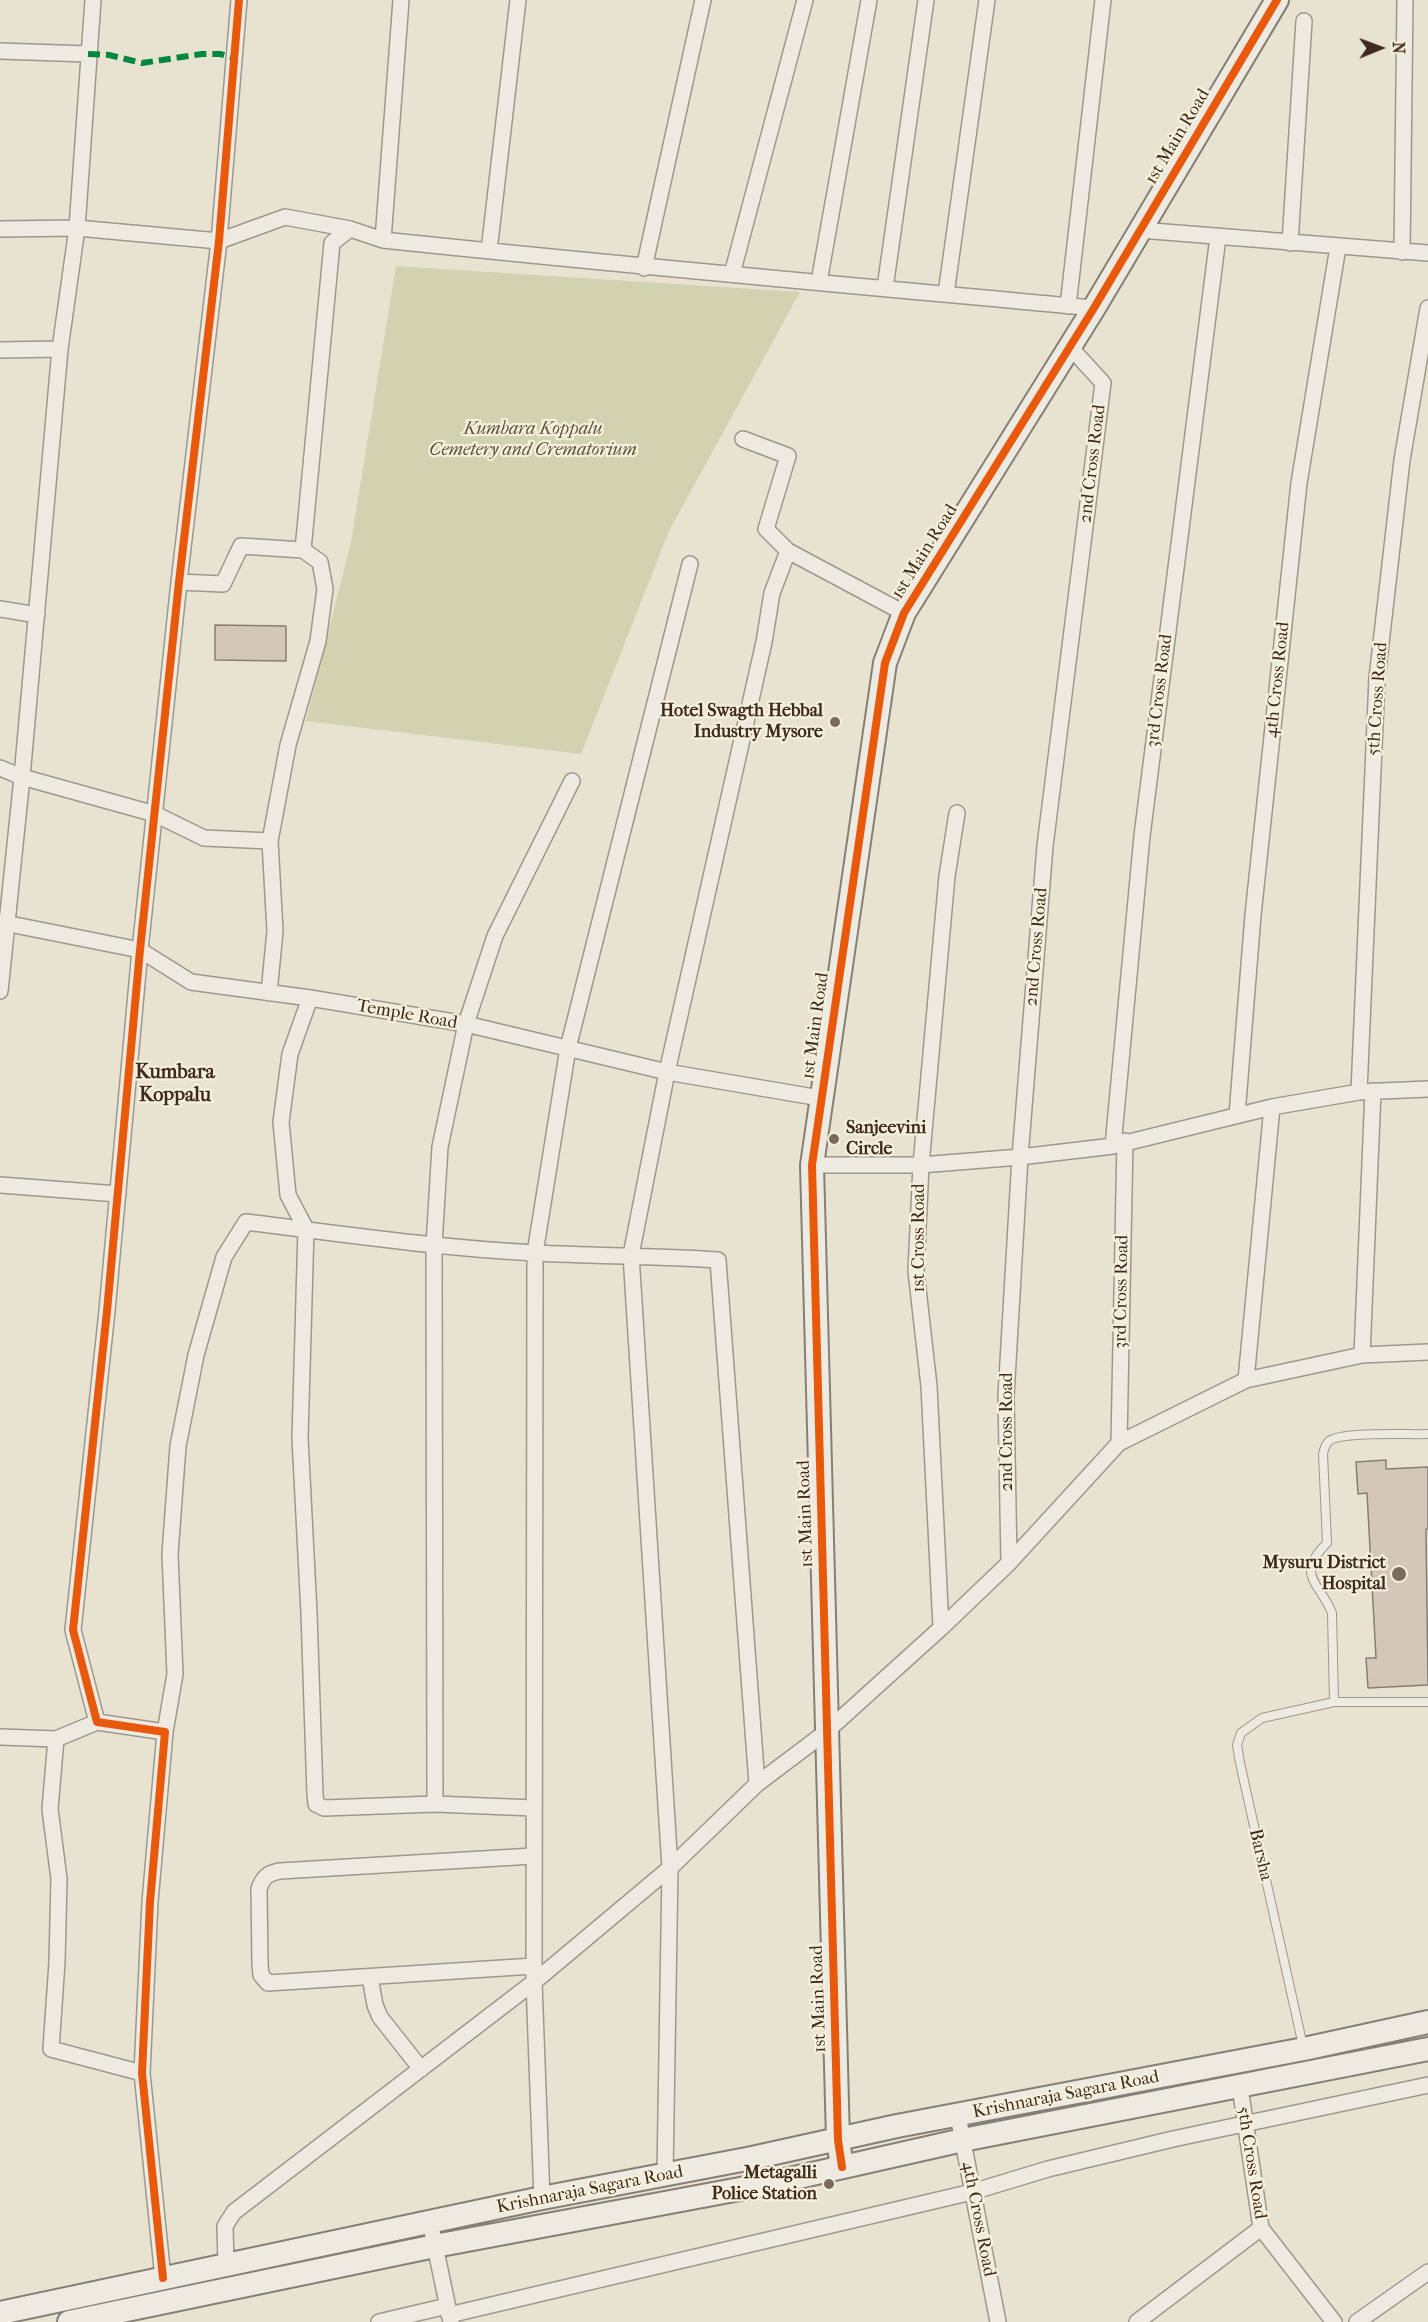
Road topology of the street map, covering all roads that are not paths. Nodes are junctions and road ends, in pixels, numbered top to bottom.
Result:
1 (93, 0) edge
2 (239, 0) edge
3 (401, 0) edge
4 (518, 0) edge
5 (703, 0) edge
6 (805, 0) edge
7 (869, 0) edge
8 (926, 0) edge
9 (987, 0) edge
10 (1103, 0) edge
11 (1277, 0) edge
12 (1405, 0) edge
13 (1304, 21) dead end
14 (0, 51) edge
15 (88, 54) junction
16 (77, 228) junction
17 (0, 229) edge
18 (350, 229) junction
19 (1140, 230) junction
20 (1218, 237) junction
21 (383, 240) junction
22 (219, 241) junction
23 (1290, 243) junction
24 (1338, 247) junction
25 (489, 251) junction
26 (1402, 252) junction
27 (1428, 253) edge
28 (644, 268) junction
29 (732, 274) junction
30 (819, 282) junction
31 (885, 288) junction
32 (946, 294) junction
33 (1068, 306) junction
34 (1094, 308) junction
35 (1428, 308) edge
36 (1070, 347) junction
37 (60, 349) junction
38 (0, 350) edge
39 (743, 439) dead end
40 (303, 550) junction
41 (788, 551) junction
42 (690, 564) dead end
43 (179, 582) junction
44 (0, 609) edge
45 (904, 613) junction
46 (37, 615) junction
47 (0, 768) edge
48 (22, 777) junction
49 (572, 781) dead end
50 (957, 813) dead end
51 (155, 814) junction
52 (270, 841) junction
53 (4, 922) edge
54 (140, 950) junction
55 (0, 990) edge
56 (269, 993) junction
57 (310, 998) junction
58 (466, 1024) junction
59 (568, 1048) junction
60 (667, 1071) junction
61 (1428, 1089) edge
62 (1366, 1091) junction
63 (820, 1098) junction
64 (1272, 1107) junction
65 (1237, 1115) junction
66 (1119, 1143) junction
67 (1020, 1157) junction
68 (812, 1165) junction
69 (921, 1165) junction
70 (0, 1185) edge
71 (118, 1194) junction
72 (306, 1229) junction
73 (434, 1245) junction
74 (536, 1253) junction
75 (631, 1255) junction
76 (1428, 1352) edge
77 (1362, 1355) junction
78 (1246, 1380) junction
79 (1428, 1434) edge
80 (1119, 1443) junction
81 (1009, 1563) junction
82 (941, 1628) junction
83 (1334, 1702) junction
84 (1428, 1702) edge
85 (97, 1722) junction
86 (165, 1732) junction
87 (826, 1732) junction
88 (0, 1737) edge
89 (56, 1739) junction
90 (758, 1784) junction
91 (435, 1804) junction
92 (534, 1808) junction
93 (533, 1856) junction
94 (669, 1868) junction
95 (534, 1974) junction
96 (370, 1977) junction
97 (1428, 2022) edge
98 (1428, 2049) edge
99 (1307, 2061) junction
100 (421, 2069) junction
101 (142, 2073) junction
102 (1428, 2085) edge
103 (1240, 2087) junction
104 (958, 2116) junction
105 (1245, 2125) junction
106 (838, 2140) junction
107 (963, 2140) junction
108 (842, 2168) junction
109 (665, 2175) junction
110 (972, 2192) junction
111 (542, 2198) junction
112 (430, 2222) junction
113 (1261, 2228) junction
114 (435, 2246) junction
115 (226, 2265) junction
116 (1428, 2272) edge
117 (163, 2278) junction
118 (0, 2313) edge
119 (449, 2314) edge
120 (69, 2322) edge
121 (379, 2322) edge
122 (998, 2322) edge
123 (1137, 2322) edge
124 (1334, 2322) edge
125 (1357, 2322) edge

1 - 15 street
2 - 22 street
3 - 21 street
4 - 25 street
5 - 28 street
6 - 29 street
7 - 30 street
8 - 31 street
9 - 32 street
10 - 33 street
11 - 19 main road, 1st Main Road
12 - 26 street
13 - 23 street
14 - 15 street
15 - 16 street
16 - 17 street
16 - 22 street
16 - 37 street
18 - 21 street
18 - 22 street
18 - 40 street
19 - 20 street
19 - 34 main road, 1st Main Road
20 - 23 street
20 - 66 street, 3rd Cross Road
21 - 25 street
22 - 43 street
23 - 24 street
24 - 26 street
24 - 65 street, 4th Cross Road
25 - 28 street
26 - 27 street
28 - 29 street
29 - 30 street
30 - 31 street
31 - 32 street
32 - 33 street
33 - 34 street
34 - 36 main road, 1st Main Road
35 - 62 street, 5th Cross Road
36 - 45 main road, 1st Main Road
36 - 67 street, 2nd Cross Road
37 - 38 street
37 - 46 street
39 - 41 street
40 - 43 street
40 - 52 street
41 - 45 street
41 - 60 street
42 - 59 street
43 - 51 street
44 - 46 street
45 - 63 main road, 1st Main Road
46 - 48 street
47 - 48 street
48 - 51 street
48 - 53 street
49 - 58 street
50 - 69 street, 1st Cross Road
51 - 52 street
51 - 54 street
52 - 56 street
53 - 54 street, Temple Road
53 - 55 street
54 - 56 street, Temple Road
54 - 71 street
56 - 57 street, Temple Road
57 - 58 street, Temple Road
57 - 72 street
58 - 59 street, Temple Road
58 - 73 street
59 - 60 street, Temple Road
59 - 74 street
60 - 63 street, Temple Road
60 - 75 street
61 - 62 street
62 - 64 street
62 - 77 street, 5th Cross Road
63 - 68 main road, 1st Main Road
64 - 65 street
64 - 78 street
65 - 66 street
66 - 67 street
66 - 80 street, 3rd Cross Road
67 - 69 street
67 - 81 street, 2nd Cross Road
68 - 69 street
68 - 87 main road, 1st Main Road
69 - 82 street, 1st Cross Road
70 - 71 street
71 - 85 street
72 - 73 street
72 - 86 street
72 - 91 street
73 - 74 street
73 - 91 street
74 - 75 street
74 - 92 street
75 - 90 street
75 - 94 street
76 - 77 street
77 - 78 street
78 - 80 street
79 - 83 lane
80 - 81 street
81 - 82 street
82 - 87 street
83 - 84 lane, Barsha
83 - 99 lane, Barsha
85 - 86 street
85 - 89 street
86 - 101 street
87 - 90 street
87 - 106 main road, 1st Main Road
88 - 89 street
89 - 101 street
90 - 94 street
91 - 92 street
92 - 93 street
93 - 95 street
93 - 96 street
94 - 95 street
94 - 109 street
95 - 96 street
95 - 100 street
95 - 111 street
96 - 100 street
97 - 99 main road, Krishnaraja Sagara Road
98 - 99 main road, Krishnaraja Sagara Road
99 - 103 main road, Krishnaraja Sagara Road
99 - 104 main road, Krishnaraja Sagara Road
100 - 115 street
101 - 117 street
102 - 105 street
103 - 105 street, 5th Cross Road
103 - 107 main road, Krishnaraja Sagara Road
104 - 106 main road, Krishnaraja Sagara Road
104 - 107 street, 4th Cross Road
105 - 110 street
105 - 113 street, 5th Cross Road
106 - 108 main road, 1st Main Road
106 - 109 main road, Krishnaraja Sagara Road
107 - 108 main road, Krishnaraja Sagara Road
107 - 110 street, 4th Cross Road
108 - 114 main road, Krishnaraja Sagara Road
109 - 111 main road, Krishnaraja Sagara Road
110 - 119 street
110 - 122 street, 4th Cross Road
111 - 112 main road, Krishnaraja Sagara Road
112 - 114 street
112 - 115 main road, Krishnaraja Sagara Road
113 - 123 street
113 - 124 street, 5th Cross Road
114 - 119 street
114 - 120 main road, Krishnaraja Sagara Road
115 - 117 main road, Krishnaraja Sagara Road
116 - 125 street
117 - 118 main road, Krishnaraja Sagara Road
119 - 121 street

